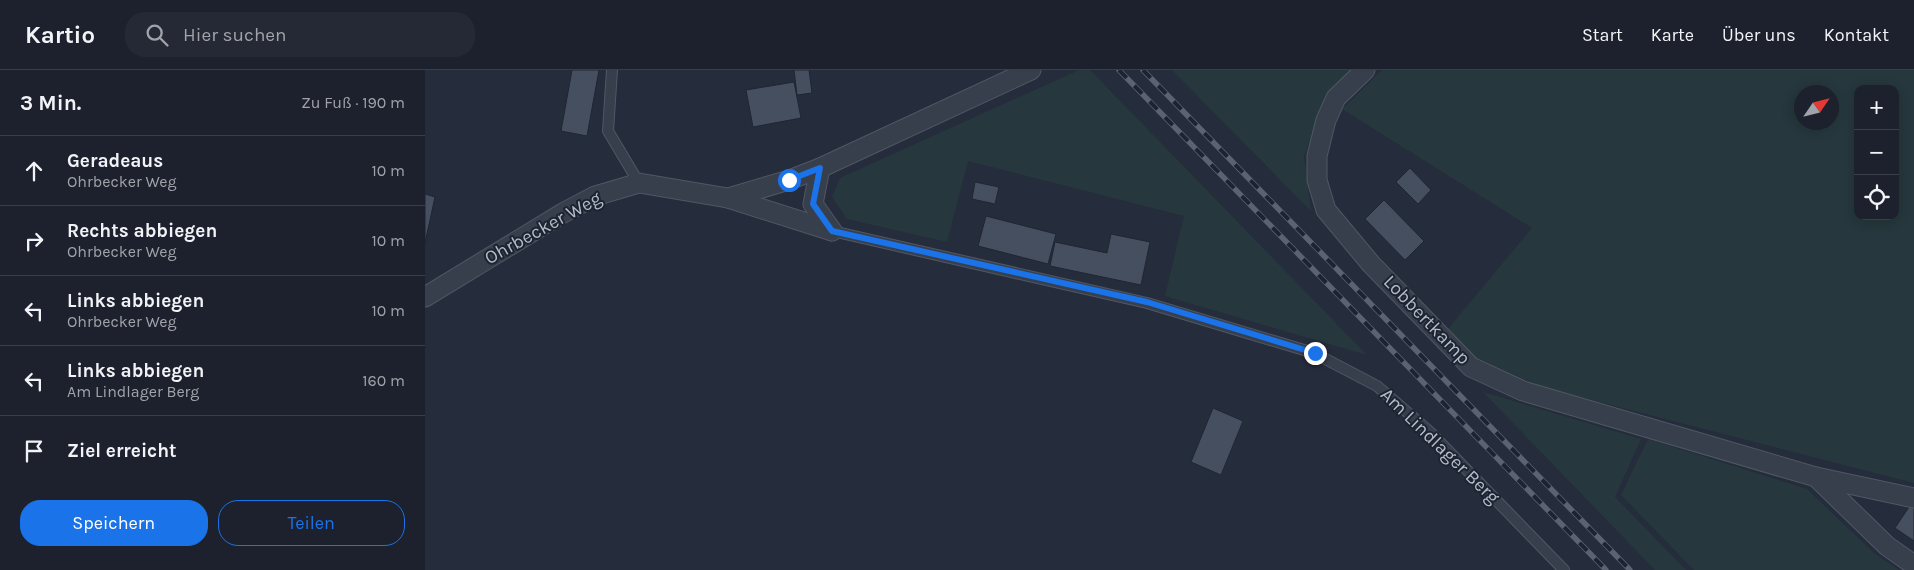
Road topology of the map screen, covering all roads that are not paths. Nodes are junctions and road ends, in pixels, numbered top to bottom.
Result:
1 (612, 70) edge
2 (1031, 70) edge
3 (1365, 70) edge
4 (820, 168) junction
5 (639, 183) junction
6 (728, 198) junction
7 (832, 231) junction
8 (425, 296) edge
9 (1816, 477) junction
10 (1914, 498) edge
11 (1914, 565) edge
12 (1564, 570) edge

1 - 5 lane
2 - 4 street, Ohrbecker Weg
3 - 9 street, Lobbertkamp
4 - 6 street, Ohrbecker Weg
4 - 7 street
5 - 6 street, Ohrbecker Weg
5 - 8 street, Ohrbecker Weg
6 - 7 street, Ohrbecker Weg
7 - 12 lane, Am Lindlager Berg
9 - 10 street, Lobbertkamp
9 - 11 street, Lobbertkamp

